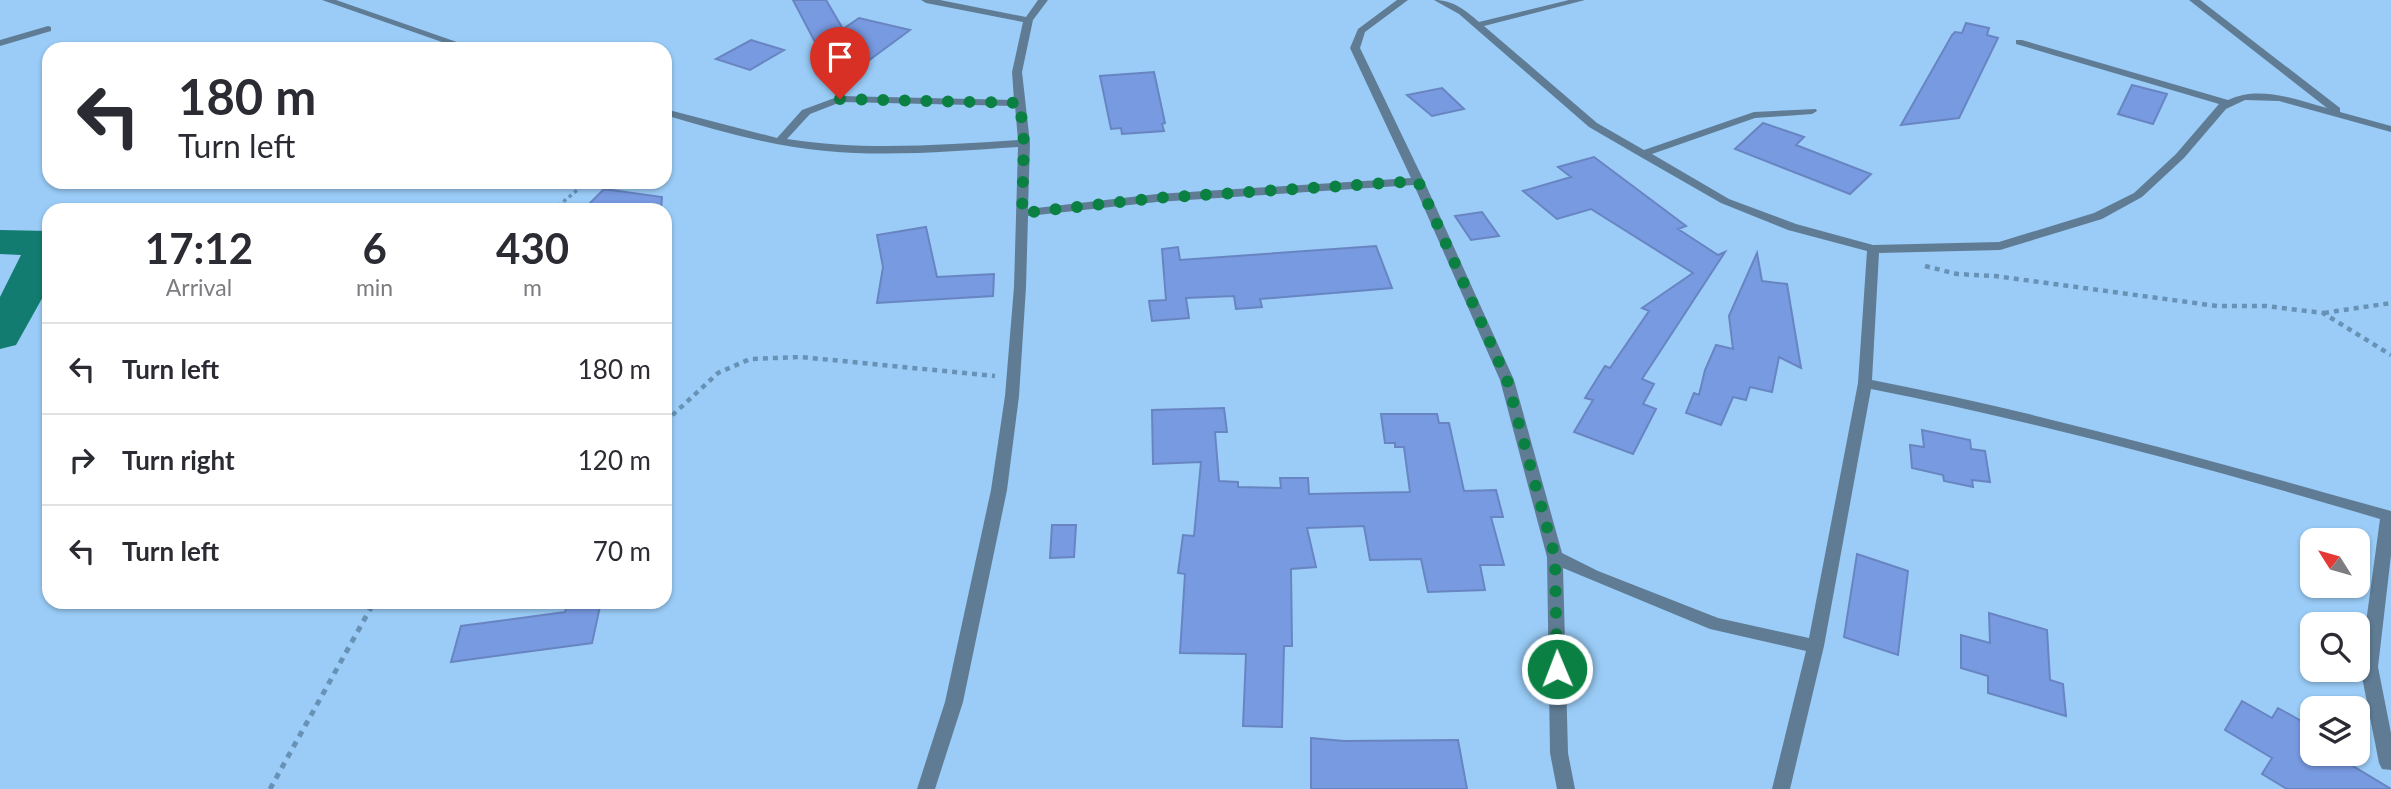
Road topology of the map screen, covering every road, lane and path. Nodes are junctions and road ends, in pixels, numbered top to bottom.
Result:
1 (327, 0) edge
2 (926, 0) edge
3 (1044, 0) edge
4 (1403, 0) edge
5 (1439, 0) edge
6 (1580, 0) edge
7 (2194, 0) edge
8 (1028, 20) junction
9 (1478, 25) junction
10 (48, 29) dead end
11 (451, 42) edge
12 (2019, 42) dead end
13 (0, 43) edge
14 (1020, 103) junction
15 (2228, 104) junction
16 (1812, 111) dead end
17 (2340, 113) junction
18 (672, 114) edge
19 (2391, 129) edge
20 (780, 141) junction
21 (1024, 143) junction
22 (1643, 153) junction
23 (1418, 181) junction
24 (578, 189) edge
25 (562, 203) edge
26 (1022, 213) junction
27 (1879, 249) junction
28 (2391, 303) edge
29 (2323, 313) junction
30 (2391, 355) edge
31 (1013, 378) junction
32 (1865, 383) junction
33 (672, 416) edge
34 (2390, 517) edge
35 (1555, 557) junction
36 (370, 609) edge
37 (1816, 646) junction
38 (2388, 764) dead end
39 (271, 789) edge
40 (926, 789) edge
41 (1566, 789) edge
42 (1781, 789) edge

1 - 11 street
2 - 8 street
3 - 8 street
4 - 23 street
5 - 9 street
6 - 9 street
7 - 17 street
8 - 14 street
9 - 22 street
10 - 13 street
12 - 15 street
14 - 20 street
14 - 21 street
15 - 17 street
15 - 27 street
16 - 22 street
17 - 19 street
18 - 20 street
20 - 21 street
21 - 26 street
22 - 27 street
23 - 26 street
23 - 35 street
24 - 25 path
26 - 31 street
27 - 29 path
27 - 32 street
28 - 29 path
29 - 30 path
31 - 33 path
31 - 40 street
32 - 34 street
32 - 37 street
34 - 38 street
35 - 37 street
35 - 41 street
36 - 39 path
37 - 42 street

